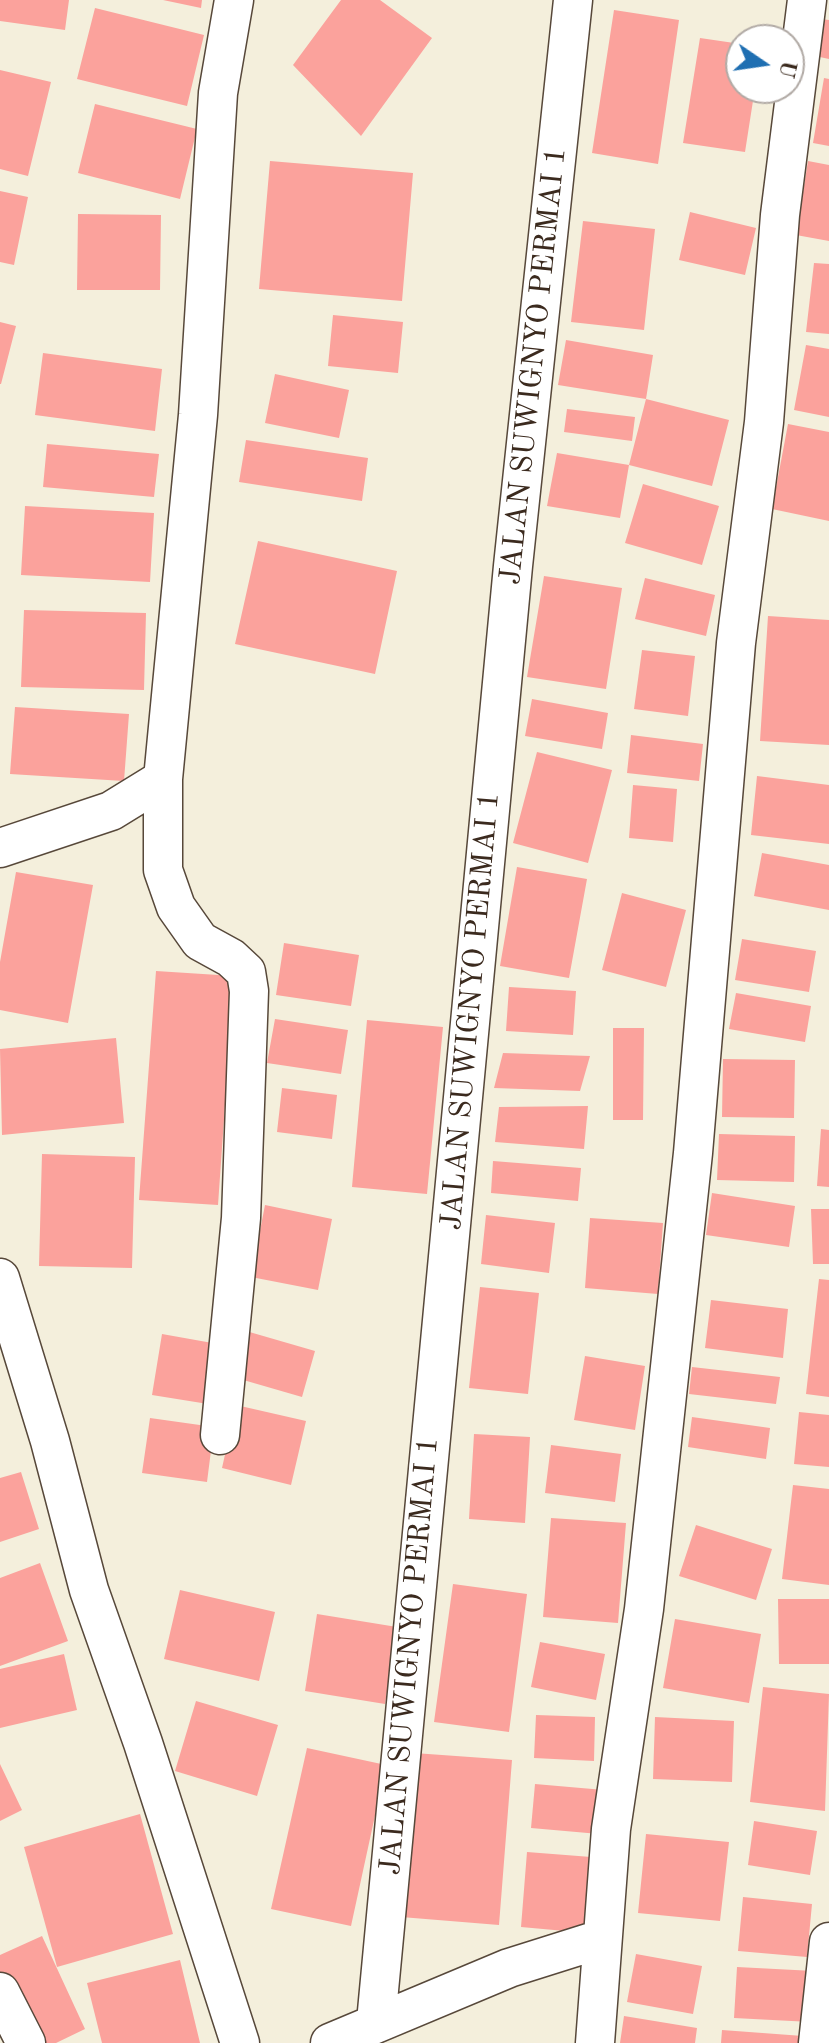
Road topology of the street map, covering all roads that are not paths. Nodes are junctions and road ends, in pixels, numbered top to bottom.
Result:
1 (234, 0) edge
2 (573, 0) edge
3 (807, 0) edge
4 (163, 779) junction
5 (0, 848) edge
6 (0, 1278) edge
7 (220, 1435) dead end
8 (601, 1939) junction
9 (829, 1942) edge
10 (0, 1992) edge
11 (376, 2022) junction
12 (26, 2043) edge
13 (240, 2043) edge
14 (330, 2043) edge
15 (595, 2043) edge
16 (818, 2043) edge

1 - 4 street
2 - 11 street, JALAN SUWIGNYO PERMAI 1
3 - 8 street
4 - 5 street
4 - 7 street
6 - 13 street
8 - 11 street
8 - 15 street
9 - 16 street
10 - 12 street
11 - 14 street

